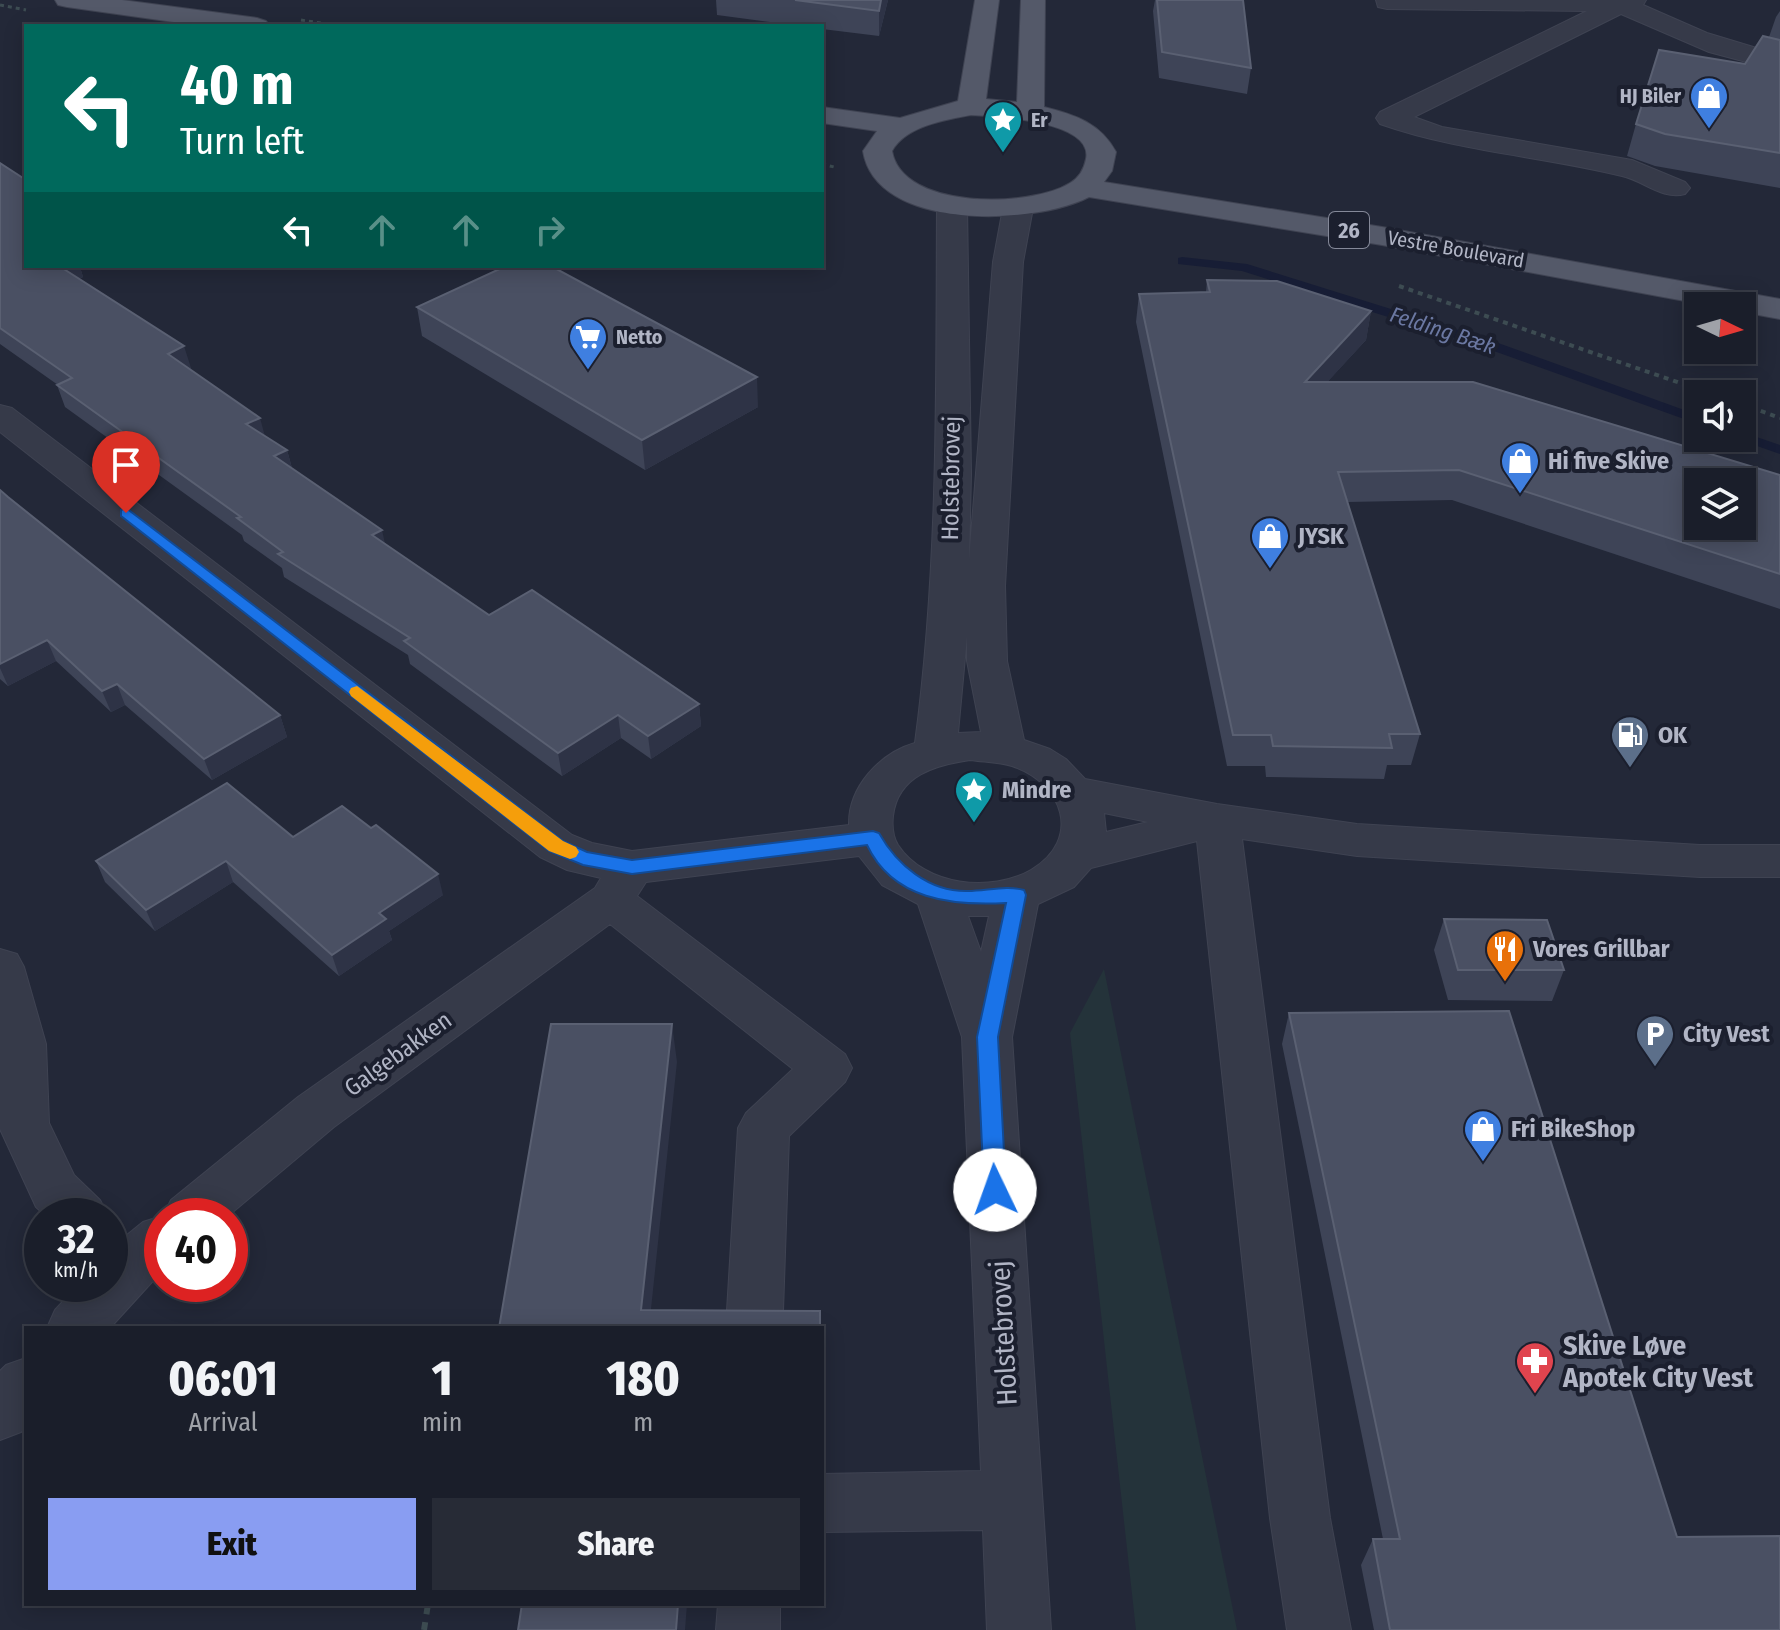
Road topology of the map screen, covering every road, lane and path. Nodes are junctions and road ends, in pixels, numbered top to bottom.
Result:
1 (67, 0) edge
2 (987, 0) edge
3 (1033, 0) edge
4 (1620, 1) edge
5 (1387, 2) dead end
6 (166, 15) junction
7 (204, 24) edge
8 (240, 24) edge
9 (1780, 63) edge
10 (971, 107) junction
11 (1030, 111) junction
12 (824, 115) edge
13 (900, 126) junction
14 (849, 147) edge
15 (1102, 161) junction
16 (1084, 187) junction
17 (1675, 188) edge
18 (952, 205) junction
19 (1018, 208) junction
20 (1395, 284) dead end
21 (1780, 291) edge
22 (1780, 309) edge
23 (1684, 384) edge
24 (1756, 409) edge
25 (0, 415) edge
26 (1780, 418) edge
27 (1005, 749) junction
28 (935, 751) junction
29 (1075, 792) junction
30 (1217, 820) junction
31 (873, 838) junction
32 (1075, 856) junction
33 (1780, 861) edge
34 (622, 884) junction
35 (937, 893) junction
36 (1017, 895) junction
37 (0, 967) edge
38 (987, 1037) junction
39 (62, 1198) edge
40 (212, 1198) edge
41 (134, 1249) edge
42 (755, 1311) edge
43 (76, 1326) edge
44 (24, 1386) edge
45 (0, 1413) edge
46 (1012, 1500) junction
47 (824, 1503) edge
48 (428, 1606) edge
49 (749, 1606) edge
50 (424, 1630) edge
51 (748, 1630) edge
52 (1019, 1630) edge
53 (1319, 1630) edge

1 - 6 main road
2 - 10 main road
3 - 11 main road
4 - 5 street
4 - 9 street
4 - 17 street
6 - 7 main road
6 - 8 main road
10 - 11 main road
10 - 13 main road
11 - 15 main road
12 - 13 main road
13 - 14 main road
14 - 18 main road
15 - 16 main road
15 - 21 main road, Vestre Boulevard / 26
16 - 19 main road
16 - 22 main road, Vestre Boulevard / 26
18 - 19 main road
18 - 28 street, Holstebrovej
19 - 27 street, Holstebrovej
20 - 23 path
24 - 26 path
25 - 34 street
27 - 28 street
27 - 29 street
28 - 31 street
29 - 30 street
29 - 32 street
30 - 32 street
30 - 33 street
30 - 53 street
31 - 34 street
31 - 35 street
32 - 36 street
34 - 40 street, Galgebakken
34 - 42 street
35 - 36 street
35 - 38 street, Holstebrovej
36 - 38 street, Holstebrovej
37 - 39 street
38 - 46 street, Holstebrovej
41 - 43 street
44 - 45 street
46 - 47 street
46 - 52 street, Holstebrovej
48 - 50 path
49 - 51 street

